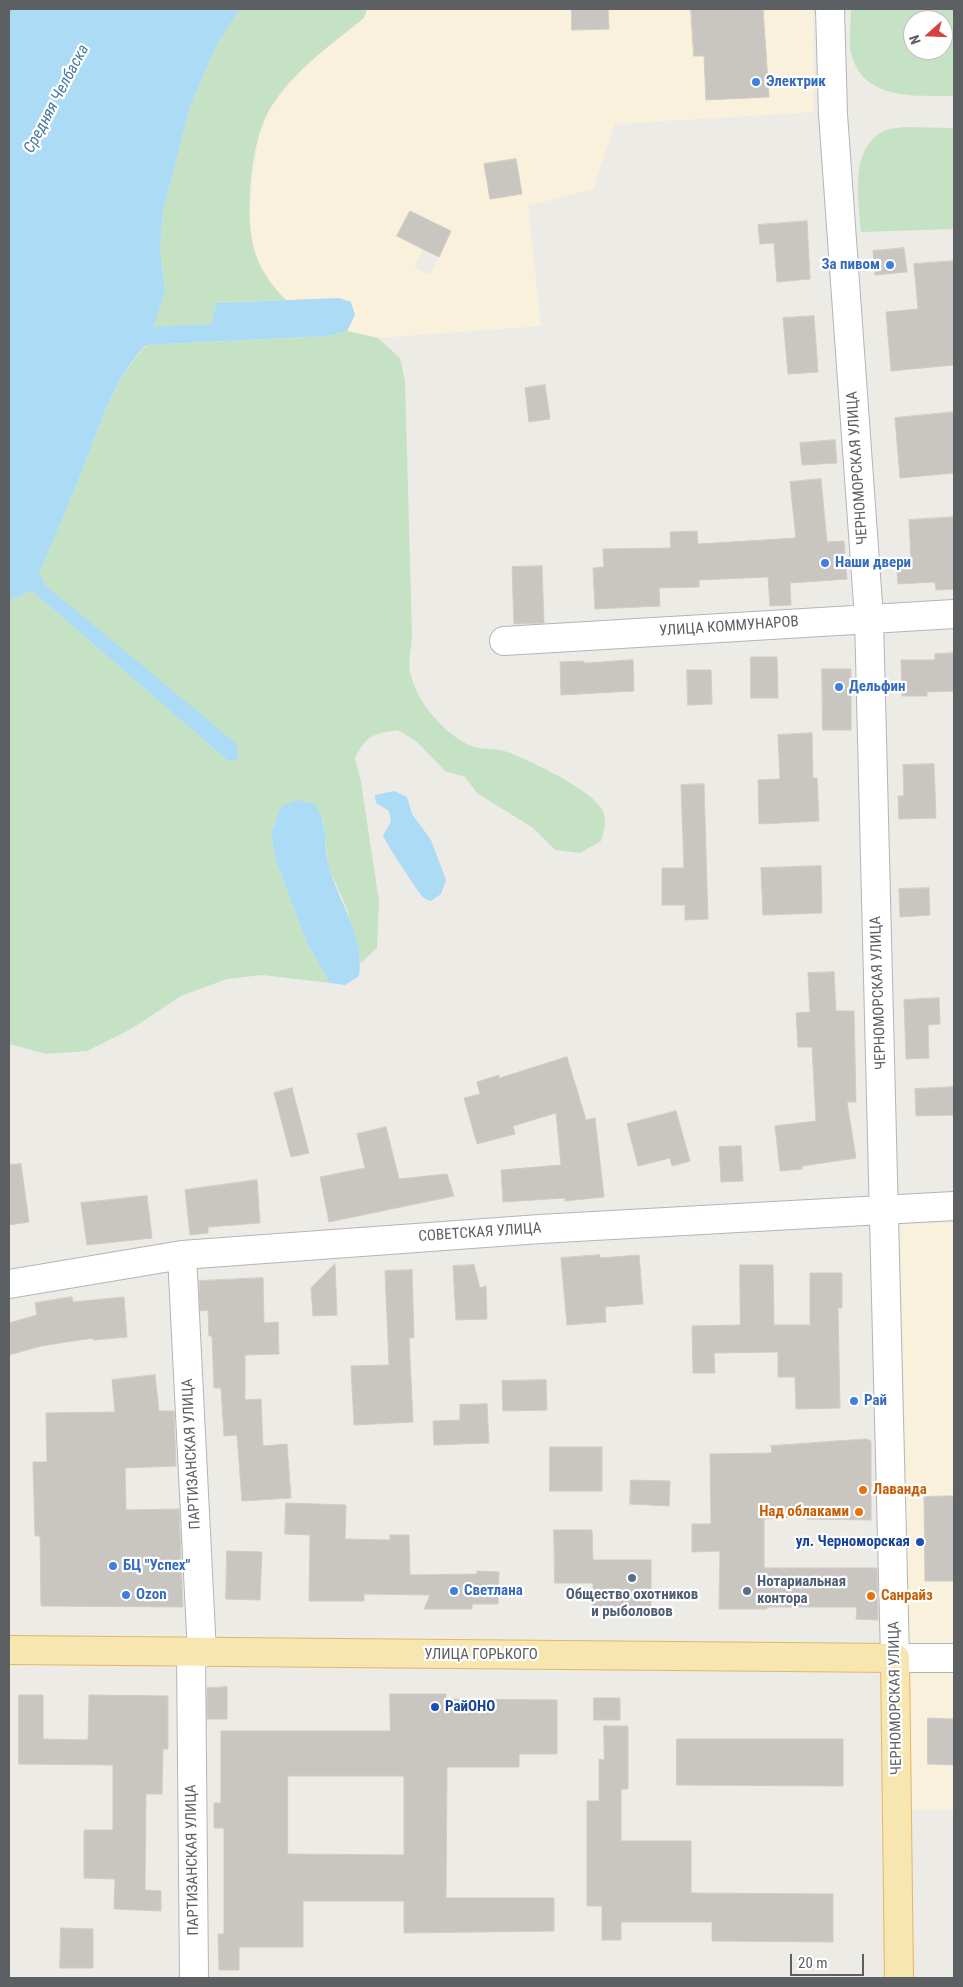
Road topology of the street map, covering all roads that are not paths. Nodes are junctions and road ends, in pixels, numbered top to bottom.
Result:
1 (830, 9) edge
2 (954, 614) edge
3 (869, 618) junction
4 (504, 641) dead end
5 (954, 1206) edge
6 (885, 1209) junction
7 (182, 1255) junction
8 (9, 1284) edge
9 (9, 1650) edge
10 (196, 1653) junction
11 (895, 1658) junction
12 (954, 1658) edge
13 (194, 1978) edge
14 (899, 1978) edge

1 - 3 street, ЧЕРНОМОРСКАЯ УЛИЦА
2 - 3 street, УЛИЦА КОММУНАРОВ
3 - 4 street, УЛИЦА КОММУНАРОВ
3 - 6 street, ЧЕРНОМОРСКАЯ УЛИЦА
5 - 6 street, СОВЕТСКАЯ УЛИЦА
6 - 7 street, СОВЕТСКАЯ УЛИЦА
6 - 11 street, ЧЕРНОМОРСКАЯ УЛИЦА
7 - 8 street, СОВЕТСКАЯ УЛИЦА
7 - 10 street, ПАРТИЗАНСКАЯ УЛИЦА
9 - 10 main road, УЛИЦА ГОРЬКОГО
10 - 11 main road, УЛИЦА ГОРЬКОГО
10 - 13 street, ПАРТИЗАНСКАЯ УЛИЦА
11 - 12 street, УЛИЦА ГОРЬКОГО
11 - 14 main road, ЧЕРНОМОРСКАЯ УЛИЦА

